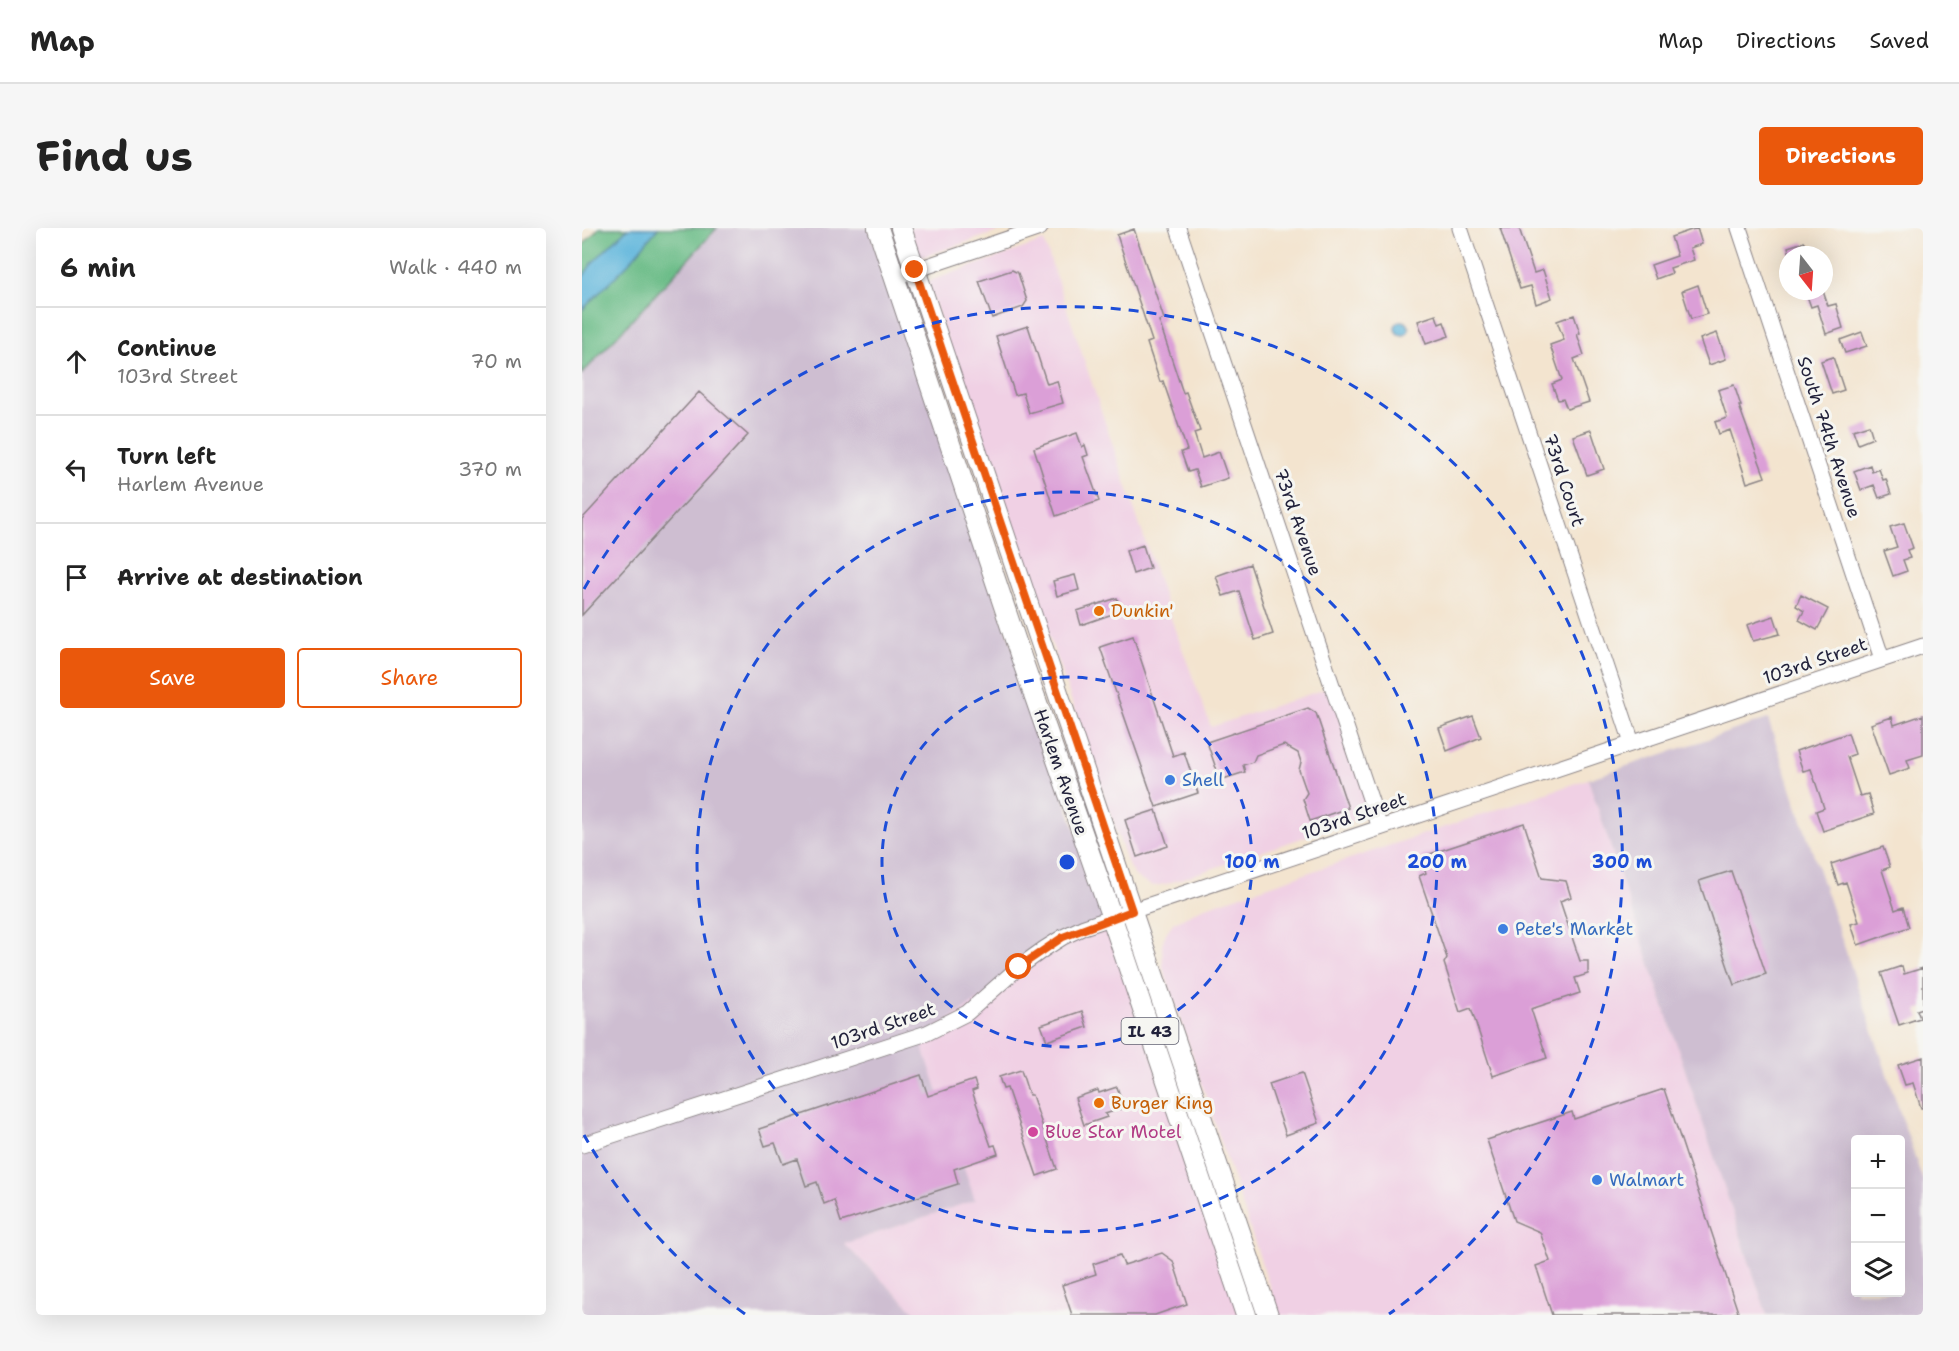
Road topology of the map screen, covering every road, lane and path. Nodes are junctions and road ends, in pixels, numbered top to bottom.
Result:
1 (878, 228) edge
2 (901, 228) edge
3 (1040, 228) edge
4 (1178, 228) edge
5 (1460, 228) edge
6 (1739, 228) edge
7 (915, 270) junction
8 (895, 277) junction
9 (1923, 646) edge
10 (1882, 659) junction
11 (1632, 743) junction
12 (1380, 828) junction
13 (1132, 911) junction
14 (1112, 918) junction
15 (582, 1145) edge
16 (1246, 1315) edge
17 (1268, 1315) edge

1 - 8 main road, Harlem Avenue / IL 43
2 - 7 main road, Harlem Avenue / IL 43
3 - 7 street
4 - 12 street, 73rd Avenue
5 - 11 street, 73rd Court
6 - 10 street, South 74th Avenue
7 - 8 street
7 - 13 main road, Harlem Avenue / IL 43
8 - 14 main road, Harlem Avenue / IL 43
9 - 10 street, 103rd Street
10 - 11 street, 103rd Street
11 - 12 street, 103rd Street
12 - 13 street, 103rd Street
13 - 14 street, 103rd Street
13 - 17 main road, Harlem Avenue / IL 43
14 - 15 street, 103rd Street
14 - 16 main road, Harlem Avenue / IL 43

